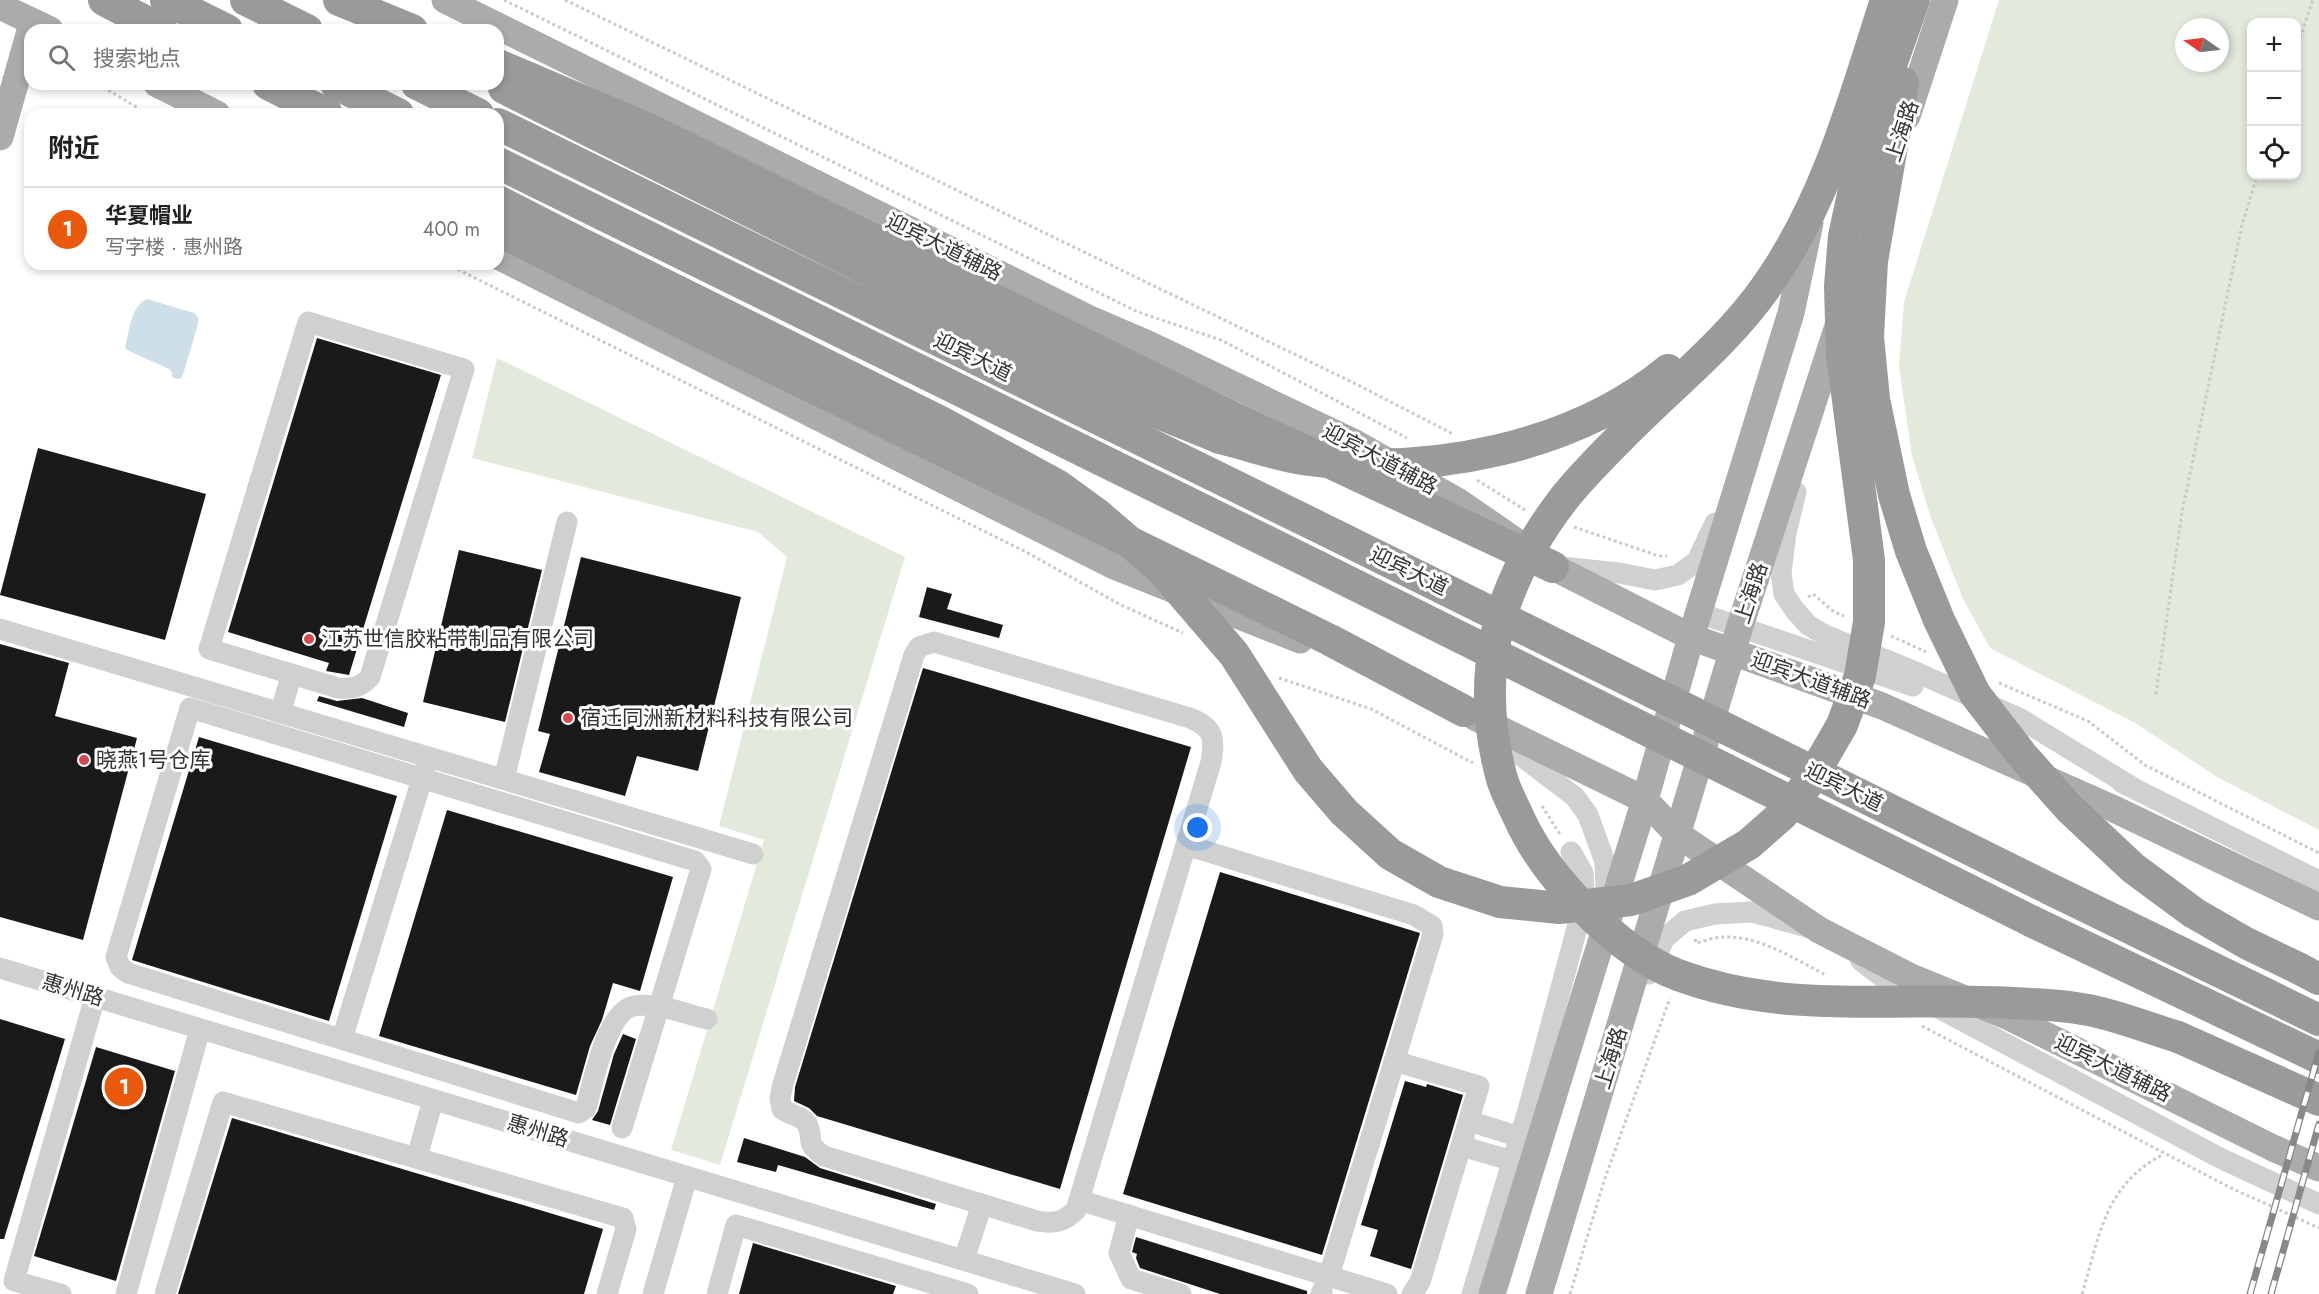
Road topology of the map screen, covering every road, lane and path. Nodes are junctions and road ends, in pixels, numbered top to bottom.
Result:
1 (103, 0) edge
2 (166, 0) edge
3 (246, 0) edge
4 (325, 0) edge
5 (339, 0) edge
6 (445, 0) edge
7 (504, 0) edge
8 (565, 0) edge
9 (1872, 0) edge
10 (1886, 0) edge
11 (1914, 0) edge
12 (1922, 0) edge
13 (1946, 0) edge
14 (2313, 0) edge
15 (0, 6) edge
16 (29, 24) edge
17 (143, 24) edge
18 (150, 24) edge
19 (215, 24) edge
20 (295, 24) edge
21 (374, 24) edge
22 (397, 24) edge
23 (494, 24) edge
24 (504, 29) edge
25 (2301, 35) edge
26 (24, 64) edge
27 (504, 68) edge
28 (504, 88) edge
29 (108, 90) edge
30 (169, 90) edge
31 (255, 90) edge
32 (280, 90) edge
33 (348, 90) edge
34 (429, 90) edge
35 (138, 108) edge
36 (205, 108) edge
37 (287, 108) edge
38 (315, 108) edge
39 (386, 108) edge
40 (466, 108) edge
41 (504, 127) edge
42 (0, 137) edge
43 (504, 166) edge
44 (2256, 180) edge
45 (504, 204) edge
46 (504, 233) edge
47 (504, 259) edge
48 (459, 270) edge
49 (1849, 293) junction
50 (1791, 313) junction
51 (1459, 437) dead end
52 (1411, 440) dead end
53 (1469, 475) dead end
54 (1528, 512) dead end
55 (567, 522) dead end
56 (1572, 526) dead end
57 (1553, 567) junction
58 (1682, 572) junction
59 (1792, 606) junction
60 (1845, 616) dead end
61 (1695, 625) junction
62 (0, 629) edge
63 (1185, 634) dead end
64 (1887, 635) dead end
65 (1736, 638) junction
66 (1929, 653) dead end
67 (292, 674) junction
68 (1270, 674) dead end
69 (1993, 680) dead end
70 (2156, 694) dead end
71 (1464, 711) junction
72 (280, 713) junction
73 (429, 757) junction
74 (1475, 764) dead end
75 (423, 777) junction
76 (504, 779) junction
77 (2132, 787) junction
78 (1645, 800) junction
79 (1534, 801) dead end
80 (1677, 834) junction
81 (1186, 845) junction
82 (1571, 852) joint
83 (2319, 853) edge
84 (753, 854) dead end
85 (2319, 881) edge
86 (2319, 907) edge
87 (1689, 920) junction
88 (1819, 930) junction
89 (1696, 943) junction
90 (1692, 948) dead end
91 (0, 968) edge
92 (2308, 974) edge
93 (1835, 980) dead end
94 (1673, 990) dead end
95 (95, 997) junction
96 (659, 1007) junction
97 (707, 1019) dead end
98 (2319, 1020) edge
99 (1917, 1024) dead end
100 (200, 1029) junction
101 (342, 1039) junction
102 (2319, 1058) edge
103 (1394, 1061) junction
104 (434, 1100) junction
105 (2319, 1100) edge
106 (1469, 1121) junction
107 (622, 1128) dead end
108 (1529, 1139) junction
109 (1461, 1146) junction
110 (1581, 1154) junction
111 (2164, 1154) junction
112 (417, 1157) junction
113 (1513, 1161) junction
114 (2319, 1168) edge
115 (687, 1176) junction
116 (1079, 1200) junction
117 (982, 1204) junction
118 (2319, 1204) edge
119 (1129, 1215) junction
120 (2319, 1228) edge
121 (964, 1260) junction
122 (915, 1286) edge
123 (1324, 1287) edge
124 (61, 1294) edge
125 (126, 1294) edge
126 (165, 1294) edge
127 (607, 1294) edge
128 (653, 1294) edge
129 (717, 1294) edge
130 (968, 1294) edge
131 (1075, 1294) edge
132 (1181, 1294) edge
133 (1387, 1294) edge
134 (1412, 1294) edge
135 (1472, 1294) edge
136 (1492, 1294) edge
137 (1539, 1294) edge
138 (1570, 1294) edge
139 (2082, 1294) edge

1 - 17 highway
1 - 18 highway
2 - 19 highway
3 - 20 highway
4 - 21 highway
5 - 22 highway
6 - 23 main road, 迎宾大道辅路
7 - 52 path
8 - 51 path
9 - 50 main road, 上海路
10 - 28 highway, bridge
10 - 105 highway, bridge
11 - 45 highway, bridge
12 - 92 highway, bridge
13 - 49 main road, 上海路
14 - 25 path
15 - 16 main road
24 - 57 main road, 迎宾大道辅路
26 - 42 main road
27 - 57 highway
29 - 35 path
30 - 36 main road
31 - 37 highway
32 - 38 highway
33 - 39 highway
34 - 40 highway
41 - 98 highway, 迎宾大道, bridge
43 - 102 highway, 迎宾大道, bridge
44 - 70 path
46 - 71 highway
47 - 71 main road, 迎宾大道辅路
48 - 63 path
49 - 59 street
49 - 65 main road, 上海路
50 - 58 street
50 - 61 main road, 上海路
53 - 54 path
55 - 76 street
56 - 58 path
57 - 58 street
57 - 61 main road, 迎宾大道辅路
59 - 60 path
59 - 77 street
61 - 65 main road, 迎宾大道辅路
61 - 78 main road, 上海路
62 - 72 street
64 - 66 path
65 - 77 street
65 - 80 main road, 上海路
65 - 86 main road, 迎宾大道辅路
67 - 67 street
67 - 72 street
68 - 74 path
69 - 83 path
71 - 78 main road, 迎宾大道辅路
71 - 108 street
72 - 73 street
73 - 75 street
73 - 76 street
75 - 96 street
75 - 101 street
75 - 101 street
76 - 84 street
77 - 85 street
78 - 80 main road, 迎宾大道辅路
78 - 108 main road, 上海路
79 - 82 path
80 - 88 main road, 迎宾大道辅路
80 - 110 main road, 上海路
81 - 103 street
81 - 116 street
81 - 117 street
82 - 108 street
87 - 88 street
87 - 89 path
87 - 110 street
88 - 114 main road, 迎宾大道辅路
88 - 118 street
89 - 90 path
89 - 93 path
91 - 95 street, 惠州路
94 - 138 path
95 - 100 street, 惠州路
95 - 124 street
96 - 97 street
96 - 101 street
96 - 107 street
99 - 111 path
100 - 104 street, 惠州路
100 - 125 street
103 - 106 street
103 - 123 street
104 - 112 street
104 - 115 street, 惠州路
106 - 108 street
106 - 109 street
108 - 113 street
108 - 136 main road, 上海路
109 - 113 street
109 - 134 street
110 - 137 main road, 上海路
111 - 120 path
111 - 139 path
112 - 126 street
112 - 127 street
113 - 135 street
115 - 121 street, 惠州路
115 - 128 street
116 - 117 street
116 - 119 street
117 - 121 street
119 - 123 street
119 - 132 street
121 - 131 street, 惠州路
122 - 129 street
122 - 130 street
123 - 133 street

